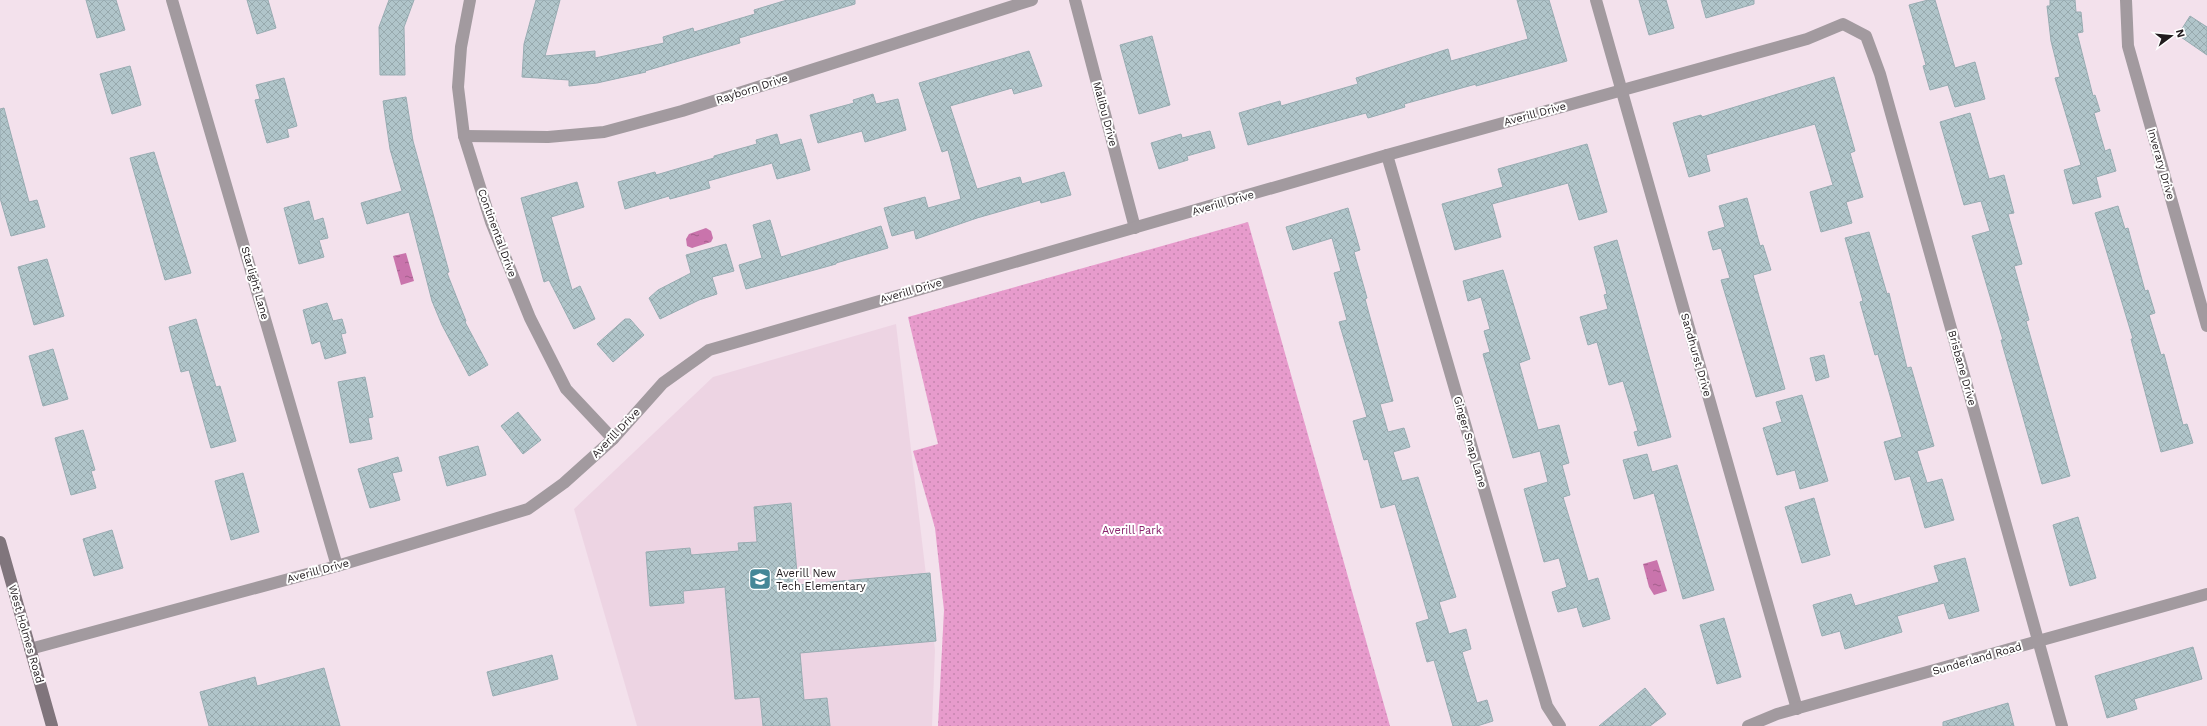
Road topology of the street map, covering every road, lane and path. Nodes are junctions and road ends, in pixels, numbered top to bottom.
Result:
1 (172, 0) edge
2 (470, 0) edge
3 (1032, 0) edge
4 (1076, 0) edge
5 (1596, 0) edge
6 (2126, 0) edge
7 (1843, 24) joint
8 (1622, 91) junction
9 (464, 136) junction
10 (1387, 155) junction
11 (1135, 228) junction
12 (2207, 326) edge
13 (613, 439) junction
14 (0, 542) edge
15 (337, 566) junction
16 (2207, 594) edge
17 (2038, 641) junction
18 (30, 649) junction
19 (1797, 709) junction
20 (52, 726) edge
21 (1560, 726) edge
22 (1748, 726) edge
23 (2062, 726) edge

1 - 15 street, Starlight Lane
2 - 9 street, Continental Drive
3 - 9 street, Rayborn Drive
4 - 11 street, Malibu Drive
5 - 8 street, Sandhurst Drive
6 - 12 street, Inverary Drive
7 - 8 street, Averill Drive
7 - 17 street, Brisbane Drive
8 - 10 street, Averill Drive
8 - 19 street, Sandhurst Drive
9 - 13 street, Continental Drive
10 - 11 street, Averill Drive
10 - 21 street, Ginger Snap Lane
11 - 13 street, Averill Drive
13 - 15 street, Averill Drive
14 - 18 street, West Holmes Road
15 - 18 street, Averill Drive
16 - 17 street, Sunderland Road
17 - 19 street, Sunderland Road
17 - 23 street, Brisbane Drive
18 - 20 street, West Holmes Road
19 - 22 street, Sunderland Road

